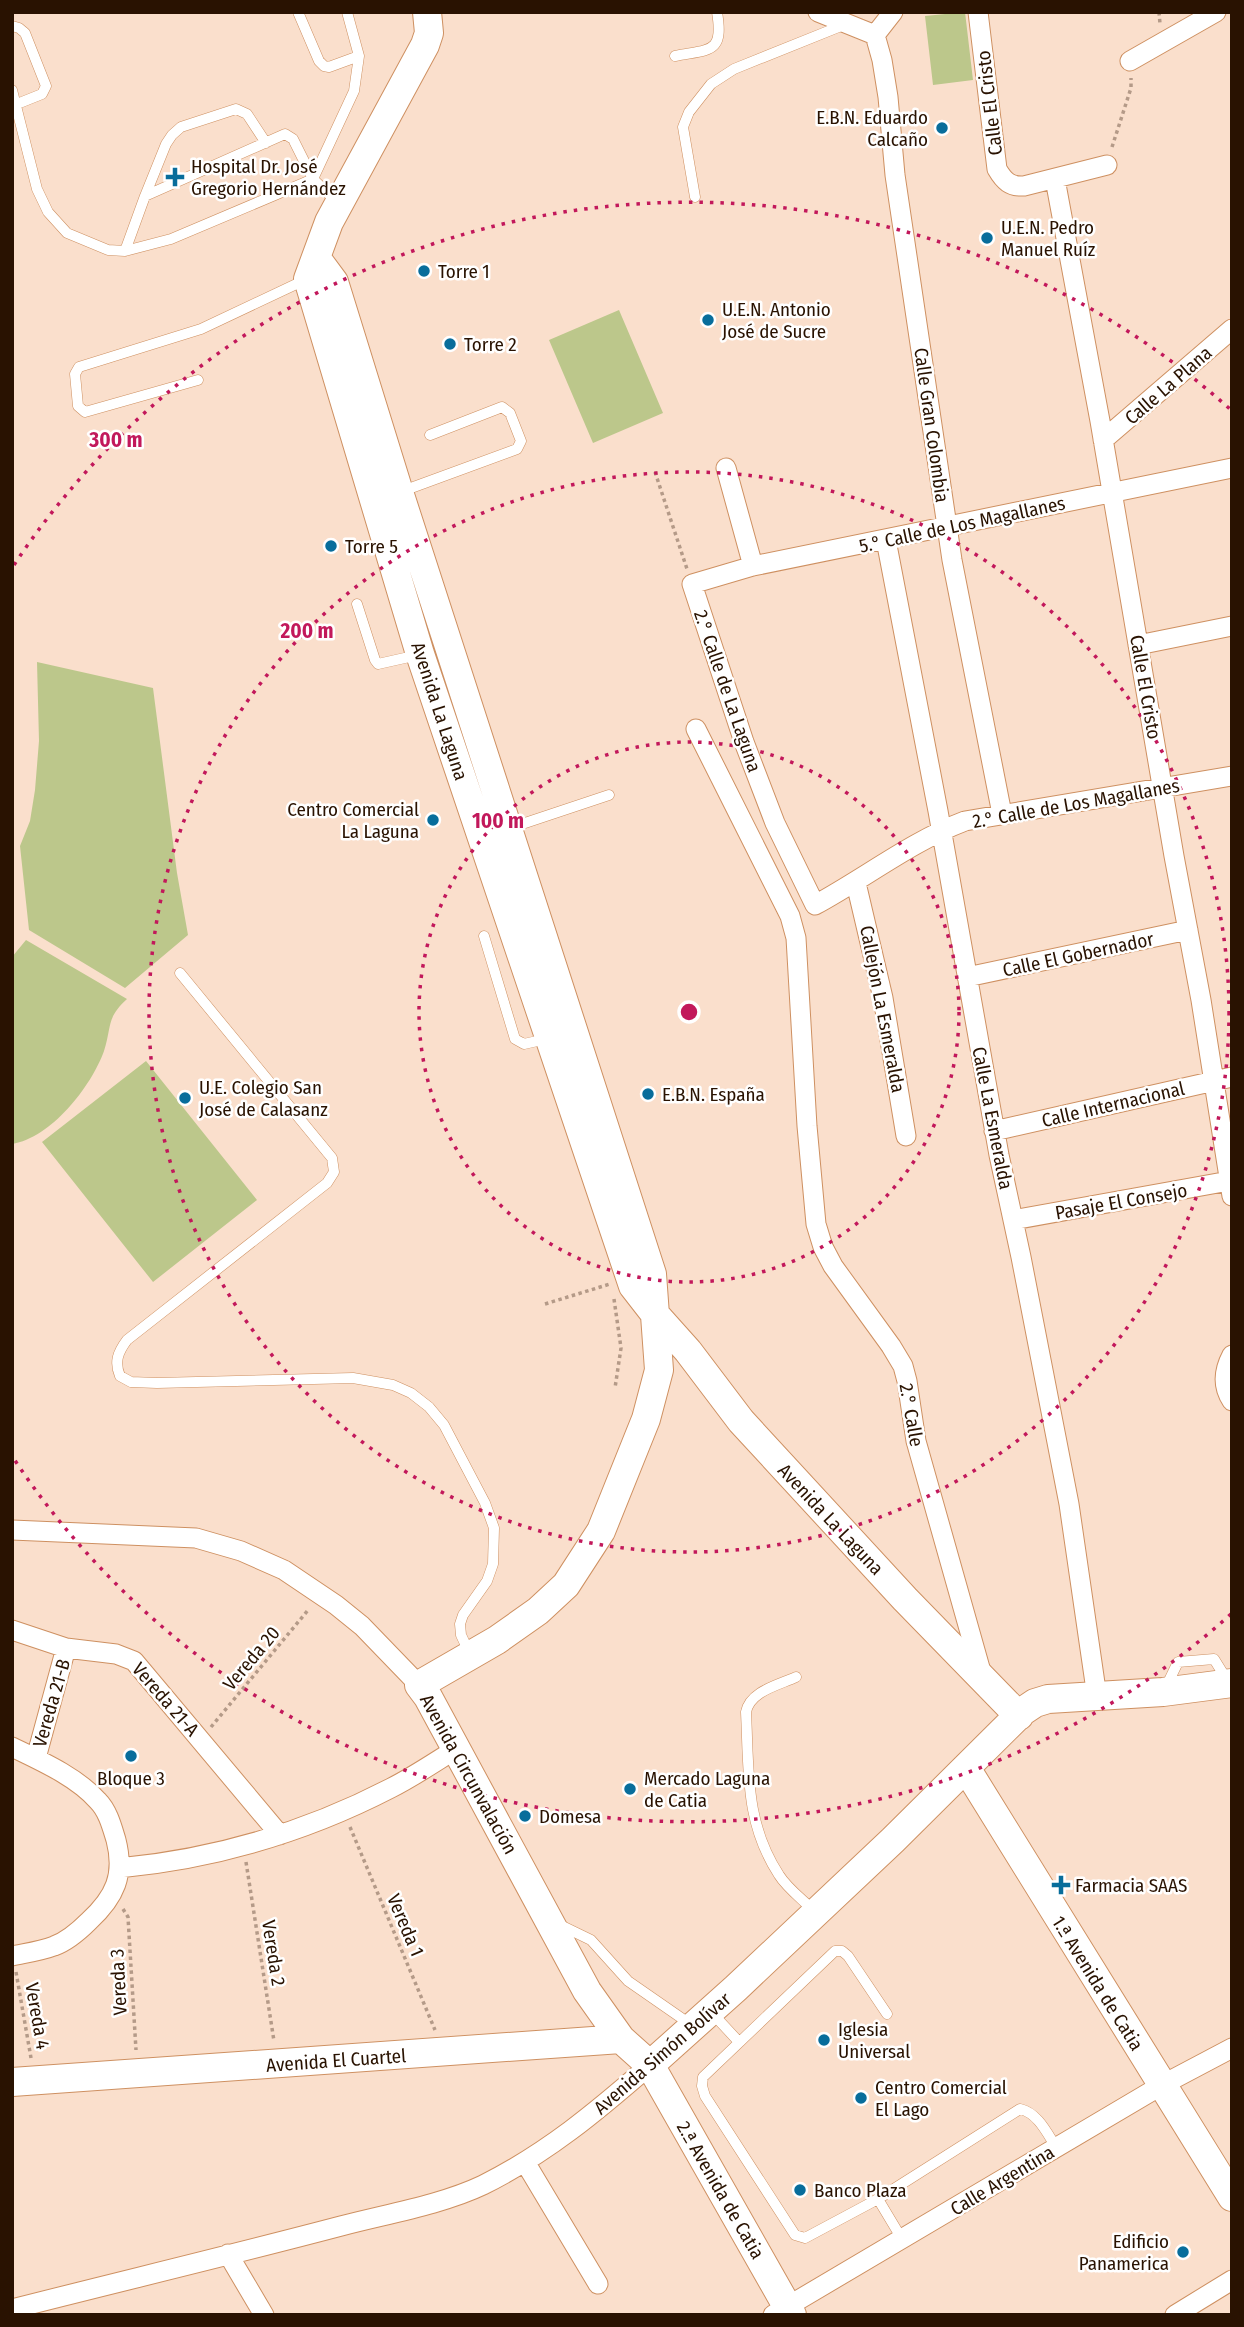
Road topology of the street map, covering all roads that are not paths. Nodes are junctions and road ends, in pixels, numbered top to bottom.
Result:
1 (298, 12) edge
2 (347, 12) edge
3 (427, 12) edge
4 (717, 12) edge
5 (818, 12) edge
6 (894, 12) edge
7 (978, 12) edge
8 (1216, 12) edge
9 (846, 24) junction
10 (12, 26) edge
11 (875, 34) junction
12 (359, 56) junction
13 (675, 56) dead end
14 (1130, 61) road end
15 (12, 90) edge
16 (17, 104) junction
17 (266, 143) junction
18 (1107, 165) road end
19 (1055, 178) junction
20 (313, 179) junction
21 (145, 196) junction
22 (695, 197) dead end
23 (339, 203) junction
24 (125, 251) junction
25 (312, 269) junction
26 (1232, 329) edge
27 (198, 380) dead end
28 (430, 435) dead end
29 (1103, 440) junction
30 (726, 468) dead end
31 (1232, 468) edge
32 (399, 492) junction
33 (1112, 492) junction
34 (947, 527) junction
35 (886, 540) junction
36 (753, 566) junction
37 (692, 584) joint
38 (357, 604) dead end
39 (1232, 626) edge
40 (1138, 645) junction
41 (420, 654) junction
42 (696, 729) dead end
43 (1232, 776) edge
44 (1164, 788) junction
45 (609, 795) dead end
46 (1002, 814) junction
47 (507, 828) junction
48 (942, 830) junction
49 (856, 883) junction
50 (815, 905) joint
51 (1188, 930) junction
52 (484, 936) dead end
53 (180, 973) dead end
54 (967, 977) junction
55 (550, 1038) junction
56 (1223, 1079) edge
57 (807, 1126) joint
58 (995, 1131) junction
59 (906, 1136) dead end
60 (1231, 1189) edge
61 (1013, 1220) junction
62 (654, 1313) junction
63 (1232, 1355) edge
64 (1232, 1401) edge
65 (12, 1530) edge
66 (12, 1630) edge
67 (66, 1648) junction
68 (470, 1655) junction
69 (796, 1677) dead end
70 (983, 1679) junction
71 (1231, 1684) edge
72 (419, 1685) junction
73 (1097, 1697) junction
74 (1019, 1716) junction
75 (12, 1747) edge
76 (456, 1749) junction
77 (36, 1758) junction
78 (966, 1768) junction
79 (280, 1835) junction
80 (119, 1868) junction
81 (816, 1913) junction
82 (548, 1919) junction
83 (13, 1956) edge
84 (887, 2014) dead end
85 (701, 2019) junction
86 (621, 2039) junction
87 (739, 2042) junction
88 (1232, 2048) edge
89 (650, 2065) junction
90 (23, 2081) edge
91 (1161, 2085) junction
92 (1056, 2147) junction
93 (526, 2162) junction
94 (1232, 2197) edge
95 (878, 2199) junction
96 (902, 2239) junction
97 (228, 2254) junction
98 (1232, 2280) edge
99 (598, 2284) dead end
100 (12, 2309) edge
101 (784, 2312) edge
102 (264, 2315) edge
103 (1175, 2315) edge

1 - 12 lane
2 - 12 lane
3 - 23 street
4 - 13 lane
5 - 9 street
6 - 11 street
7 - 19 street, Calle El Cristo
8 - 14 street
9 - 11 street
9 - 22 lane
10 - 16 lane
11 - 34 street, Calle Gran Colombia
12 - 20 lane
15 - 16 lane
16 - 24 lane
17 - 20 lane
17 - 21 lane
17 - 21 lane
18 - 19 street, Calle El Cristo
19 - 29 street, Calle El Cristo
20 - 23 lane
20 - 24 lane
21 - 24 lane
23 - 25 street
25 - 27 lane
25 - 32 street, Avenida La Laguna
25 - 41 street, Avenida La Laguna
26 - 29 street, Calle La Plana
28 - 32 lane
29 - 33 street, Calle El Cristo
30 - 36 street
31 - 33 street, 5.° Calle de Los Magallanes
32 - 47 street, Avenida La Laguna
33 - 34 street, 5.° Calle de Los Magallanes
33 - 40 street, Calle El Cristo
34 - 35 street, 5.° Calle de Los Magallanes
34 - 46 street, Calle Gran Colombia
35 - 36 street, 5.° Calle de Los Magallanes
35 - 48 street, Calle La Esmeralda
36 - 37 street, 5.° Calle de Los Magallanes
37 - 50 street, 2.° Calle de La Laguna
38 - 41 lane
39 - 40 street
40 - 44 street, Calle El Cristo
41 - 55 street, Avenida La Laguna
42 - 57 street, 2.° Calle de La Laguna
43 - 44 street, 2.° Calle de Los Magallanes
44 - 46 street, 2.° Calle de Los Magallanes
44 - 51 street, Calle El Cristo
45 - 47 lane
46 - 48 street, 2.° Calle de Los Magallanes
47 - 62 street, Avenida La Laguna
48 - 49 street, 2.° Calle de Los Magallanes
48 - 54 street, Calle La Esmeralda
49 - 50 street, 2.° Calle de Los Magallanes
49 - 59 street, Callejón La Esmeralda
51 - 54 street, Calle El Gobernador
51 - 56 street, Calle El Cristo
52 - 55 lane
53 - 68 lane
54 - 58 street, Calle La Esmeralda
55 - 62 street, Avenida La Laguna
56 - 58 street, Calle Internacional
56 - 60 street, Calle El Cristo
57 - 70 street, 2.° Calle
58 - 61 street, Calle La Esmeralda
60 - 61 street, Pasaje El Consejo
61 - 73 street, Calle La Esmeralda
62 - 68 street, Avenida La Laguna
62 - 70 street, Avenida La Laguna
63 - 64 street
65 - 72 street, Avenida Circunvalación
66 - 67 street, Vereda 21-A
67 - 77 street, Vereda 21-B
67 - 79 street, Vereda 21-A
68 - 72 street, Avenida La Laguna
69 - 81 lane
70 - 74 street, Avenida La Laguna
71 - 73 street, Avenida Simón Bolívar
72 - 76 street, Avenida Circunvalación
73 - 74 street, Avenida Simón Bolívar
74 - 78 street, Avenida Simón Bolívar
75 - 77 street
76 - 79 street
76 - 82 street, Avenida Circunvalación
77 - 80 street
78 - 81 street, Avenida Simón Bolívar
78 - 91 street, 1.ª Avenida de Catia
79 - 80 street
80 - 83 street
81 - 85 street, Avenida Simón Bolívar
82 - 85 lane
82 - 86 street, Avenida Circunvalación
84 - 87 lane
85 - 87 lane
85 - 89 street, Avenida Simón Bolívar
86 - 89 street
86 - 90 street, Avenida El Cuartel
87 - 95 lane
88 - 91 street, Calle Argentina
89 - 93 street, Avenida Simón Bolívar
89 - 101 street, 2.ª Avenida de Catia
91 - 92 street, Calle Argentina
91 - 94 street, 1.ª Avenida de Catia
92 - 95 lane
92 - 96 street, Calle Argentina
93 - 97 street, Avenida Simón Bolívar
93 - 99 street
95 - 96 lane
96 - 101 street, Calle Argentina
97 - 100 street, Avenida Simón Bolívar
97 - 102 street
98 - 103 street

